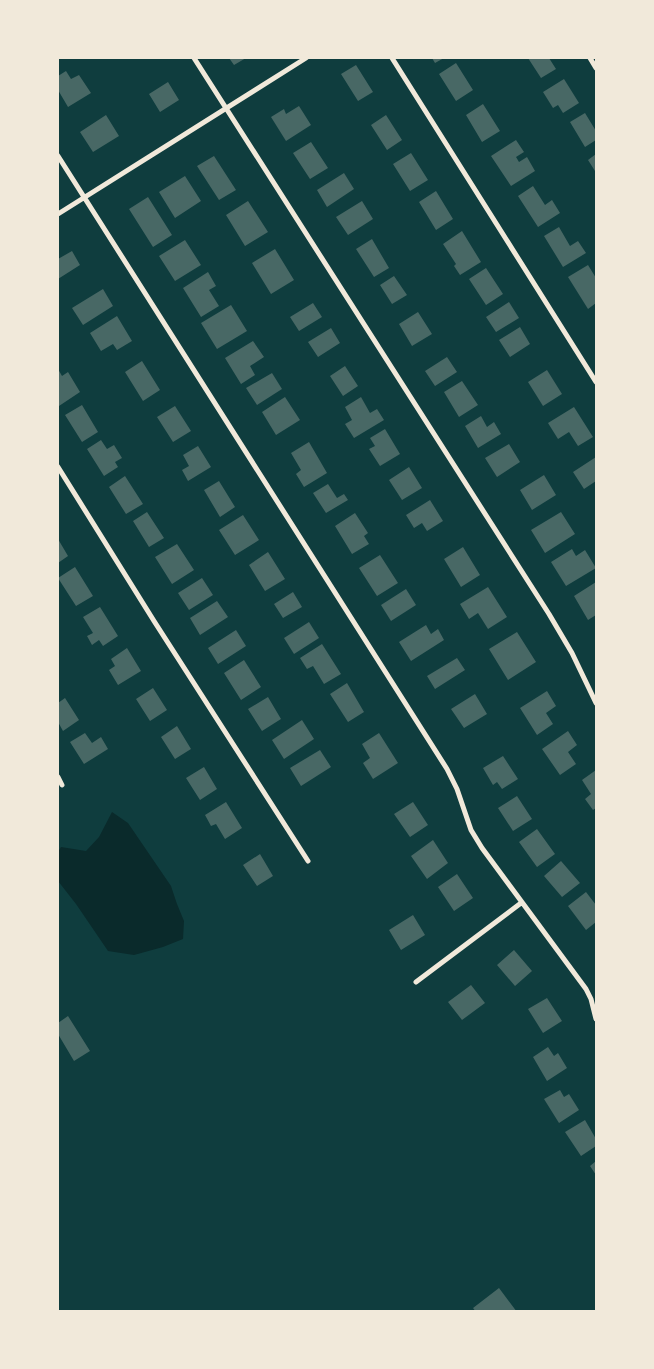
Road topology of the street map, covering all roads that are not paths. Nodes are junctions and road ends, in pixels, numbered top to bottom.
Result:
1 (194, 58) edge
2 (306, 58) edge
3 (392, 58) edge
4 (590, 58) edge
5 (596, 68) edge
6 (226, 108) junction
7 (58, 156) edge
8 (84, 198) junction
9 (58, 214) edge
10 (596, 382) edge
11 (58, 467) edge
12 (596, 703) edge
13 (58, 777) edge
14 (62, 784) dead end
15 (308, 861) dead end
16 (521, 903) junction
17 (416, 982) dead end
18 (596, 1019) edge

1 - 6 street
2 - 6 street
3 - 10 street
4 - 5 street
6 - 8 street
6 - 12 street
7 - 8 street
8 - 9 street
8 - 16 street
11 - 15 street
13 - 14 street
16 - 17 street
16 - 18 street

